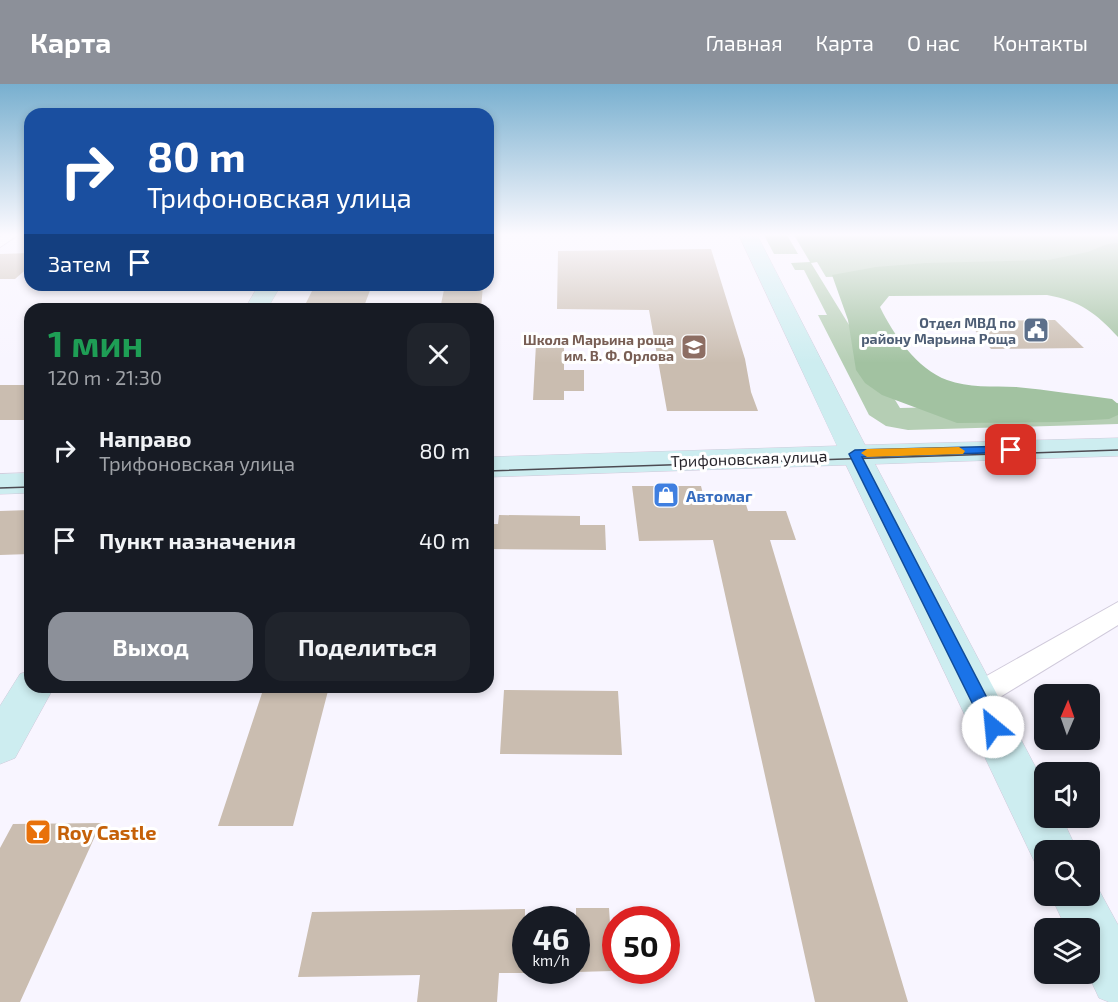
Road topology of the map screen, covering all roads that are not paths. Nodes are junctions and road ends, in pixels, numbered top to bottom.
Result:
1 (769, 278) edge
2 (1118, 447) edge
3 (855, 454) junction
4 (494, 467) edge
5 (24, 483) edge
6 (0, 484) edge
7 (1118, 612) edge
8 (30, 693) edge
9 (976, 696) junction
10 (0, 744) edge
11 (1049, 840) edge
12 (1081, 906) edge
13 (1118, 979) edge

1 - 3 main road
2 - 3 main road, Трифоновская улица
3 - 4 main road, Трифоновская улица
3 - 9 main road
5 - 6 main road
7 - 9 street
8 - 10 main road
9 - 11 main road
12 - 13 main road

